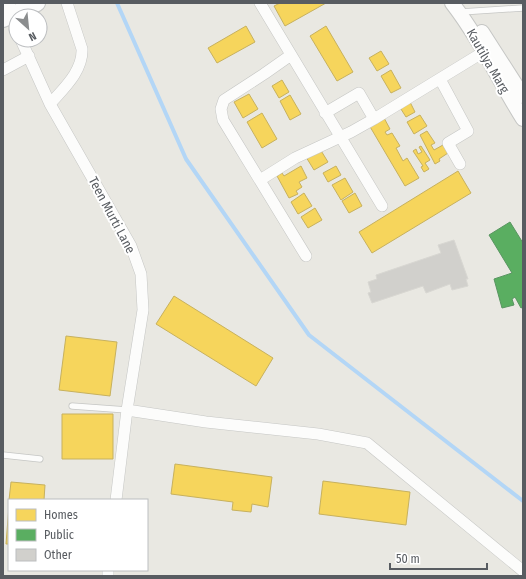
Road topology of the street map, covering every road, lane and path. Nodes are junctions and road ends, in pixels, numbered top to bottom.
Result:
1 (37, 3) edge
2 (67, 3) edge
3 (260, 3) edge
4 (24, 8) edge
5 (461, 8) edge
6 (523, 8) edge
7 (25, 48) edge
8 (488, 49) junction
9 (291, 55) junction
10 (29, 56) junction
11 (3, 70) edge
12 (440, 79) junction
13 (523, 96) edge
14 (50, 104) junction
15 (326, 113) junction
16 (374, 119) junction
17 (523, 120) edge
18 (340, 137) junction
19 (460, 164) dead end
20 (260, 180) junction
21 (382, 206) dead end
22 (306, 256) dead end
23 (72, 406) dead end
24 (127, 410) junction
25 (3, 455) edge
26 (40, 459) dead end
27 (116, 499) edge
28 (523, 571) edge

1 - 4 main road
2 - 14 street
3 - 9 street
5 - 6 lane
5 - 8 street, Kautilya Marg
7 - 10 street, Teen Murti Lane
8 - 12 street
8 - 13 street, Kautilya Marg
8 - 17 street, Kautilya Marg
9 - 15 street
9 - 20 street
10 - 11 street
10 - 14 street, Teen Murti Lane
12 - 16 street
12 - 19 street
14 - 24 street, Teen Murti Lane
15 - 16 street
15 - 18 street
16 - 18 street
18 - 20 street
18 - 21 street
20 - 22 street
23 - 24 lane
24 - 27 street, Teen Murti Lane
24 - 28 street
25 - 26 lane

